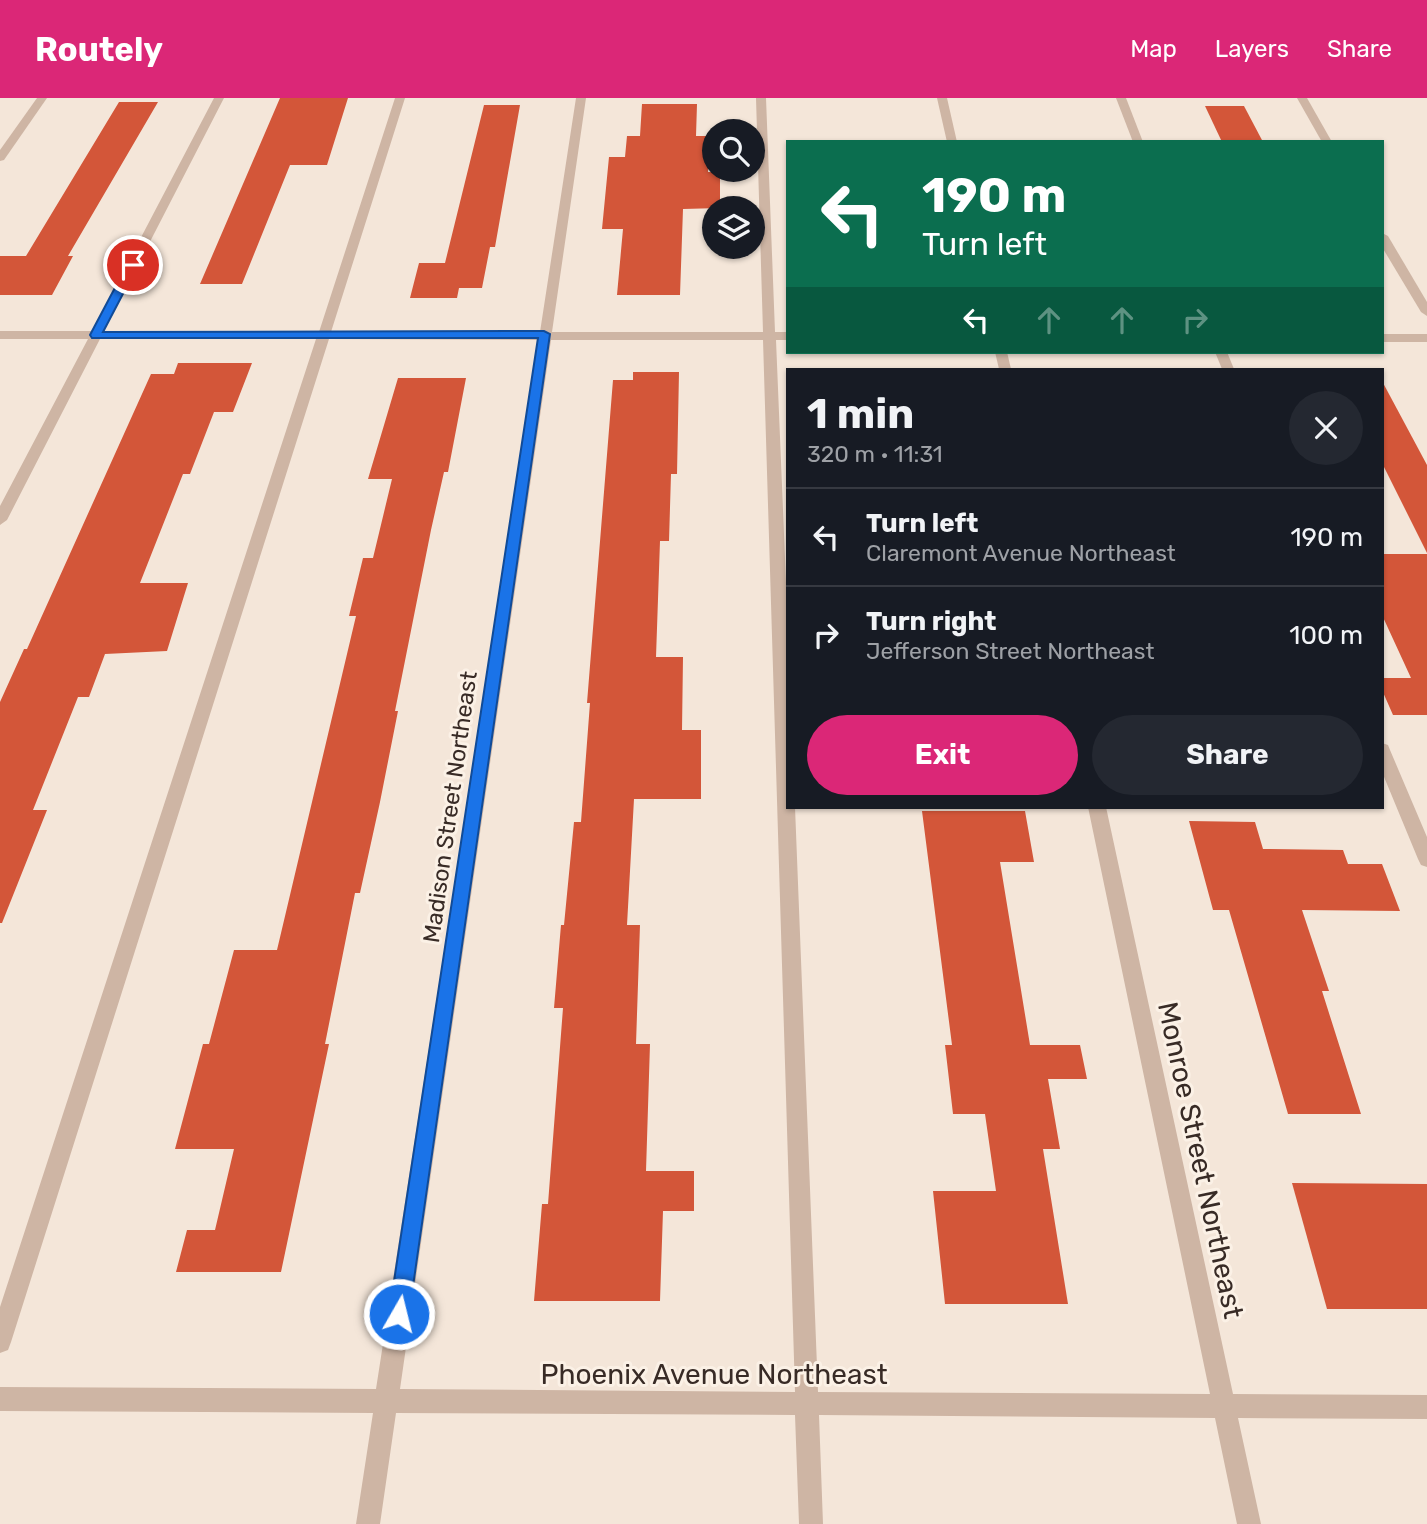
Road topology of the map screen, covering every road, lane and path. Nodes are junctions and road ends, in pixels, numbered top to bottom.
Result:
1 (42, 98) edge
2 (219, 98) edge
3 (400, 98) edge
4 (581, 98) edge
5 (761, 98) edge
6 (942, 98) edge
7 (1121, 98) edge
8 (1302, 98) edge
9 (952, 140) edge
10 (1137, 140) edge
11 (1326, 140) edge
12 (0, 158) edge
13 (1384, 239) edge
14 (1427, 312) edge
15 (544, 334) junction
16 (0, 335) edge
17 (96, 335) junction
18 (323, 335) junction
19 (768, 336) junction
20 (786, 336) edge
21 (1384, 338) edge
22 (1427, 338) edge
23 (0, 520) edge
24 (1384, 755) edge
25 (1097, 809) edge
26 (1427, 859) edge
27 (0, 1342) edge
28 (0, 1399) edge
29 (387, 1401) junction
30 (807, 1405) junction
31 (1224, 1407) junction
32 (1427, 1407) edge
33 (368, 1524) edge
34 (811, 1524) edge
35 (1249, 1524) edge

1 - 12 street
2 - 17 street
3 - 18 street
4 - 15 street, Madison Street Northeast
5 - 19 street
6 - 9 street
7 - 10 street
8 - 11 street
13 - 14 street
15 - 18 street
15 - 19 street
15 - 29 street, Madison Street Northeast
16 - 17 street
17 - 18 street
17 - 23 street
18 - 27 street
19 - 20 street
19 - 30 street
21 - 22 street
24 - 26 street
25 - 31 street, Monroe Street Northeast
28 - 29 street, Phoenix Avenue Northeast
29 - 30 street, Phoenix Avenue Northeast
29 - 33 street, Madison Street Northeast
30 - 31 street, Phoenix Avenue Northeast
30 - 34 street
31 - 32 street, Phoenix Avenue Northeast
31 - 35 street, Monroe Street Northeast

